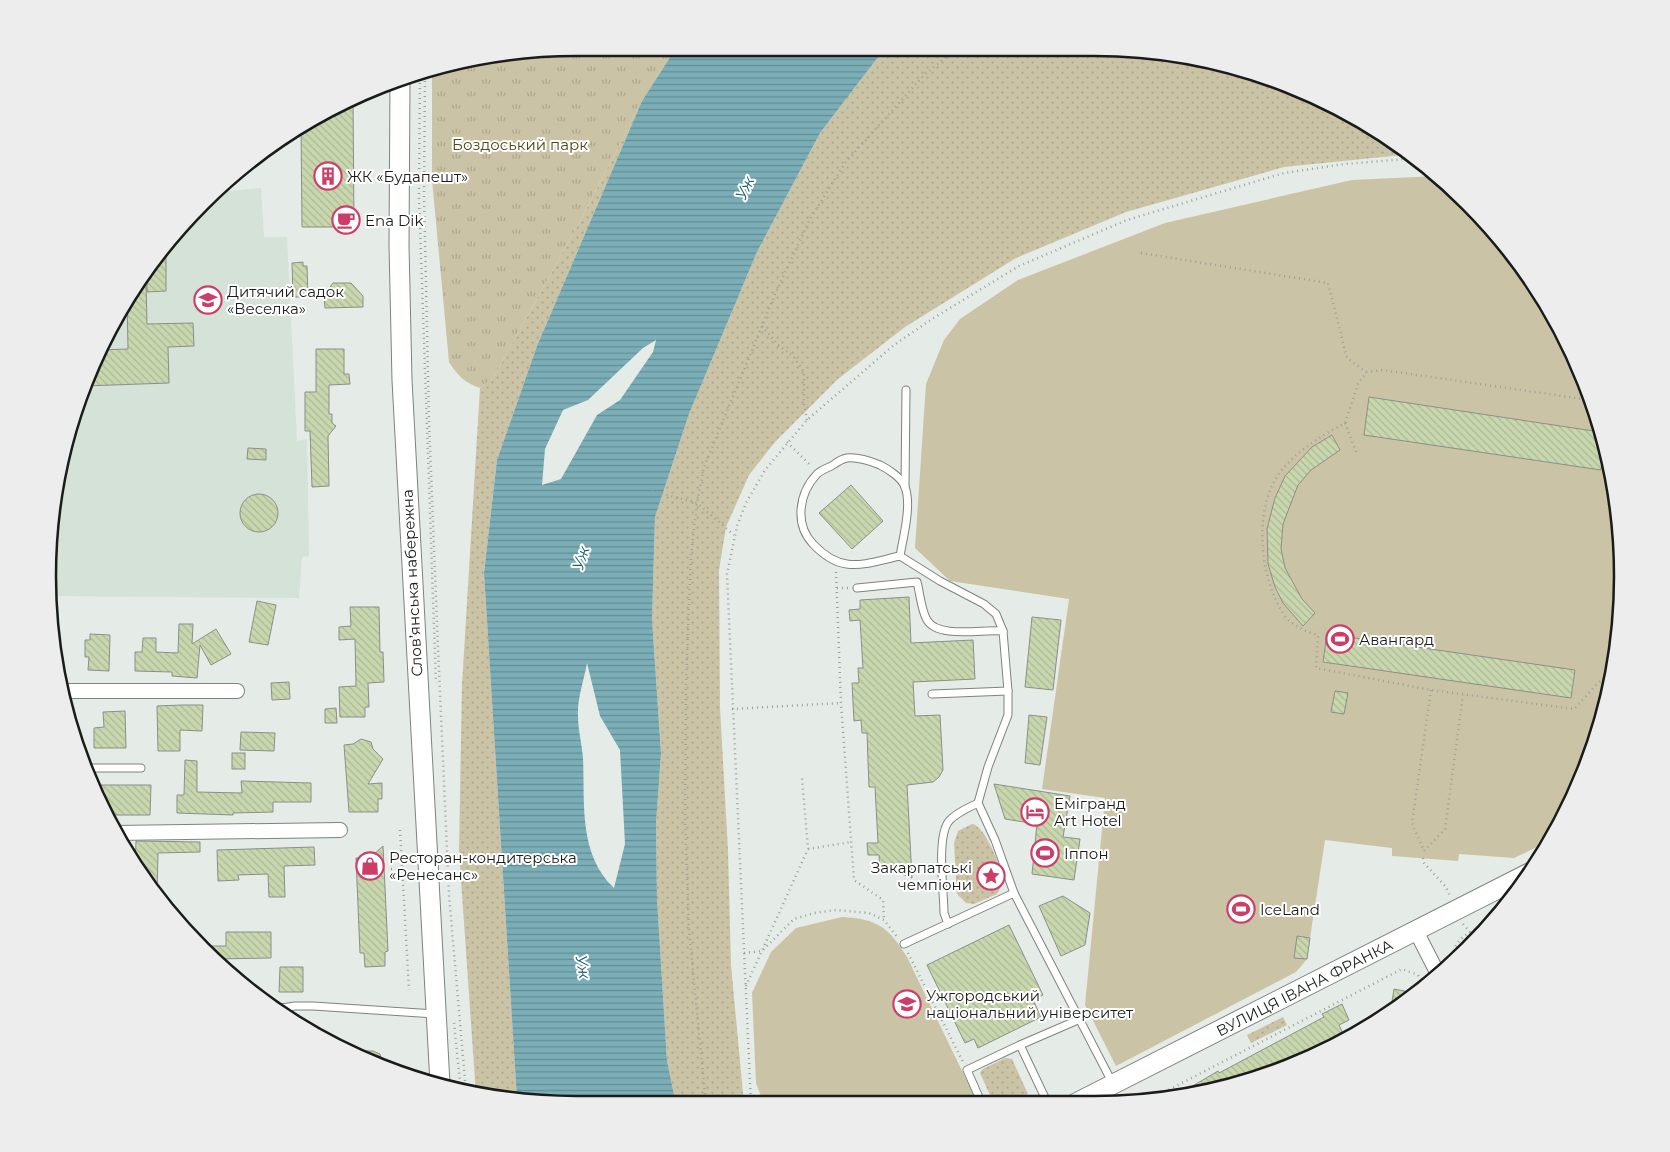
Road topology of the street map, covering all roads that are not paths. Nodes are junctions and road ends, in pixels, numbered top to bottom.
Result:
1 (400, 87) edge
2 (906, 390) dead end
3 (905, 487) junction
4 (900, 556) junction
5 (857, 588) dead end
6 (1002, 631) junction
7 (69, 691) edge
8 (237, 691) dead end
9 (1008, 691) junction
10 (932, 694) dead end
11 (93, 768) edge
12 (141, 768) dead end
13 (978, 803) junction
14 (340, 830) dead end
15 (124, 833) edge
16 (1516, 879) edge
17 (1014, 893) junction
18 (948, 924) junction
19 (1416, 931) junction
20 (904, 944) road end
21 (1435, 968) edge
22 (287, 1008) edge
23 (444, 1015) junction
24 (1080, 1019) junction
25 (1020, 1045) junction
26 (440, 1078) edge
27 (1113, 1084) junction
28 (978, 1096) edge
29 (1044, 1096) edge
30 (1090, 1096) edge

1 - 23 street, Словʼянська набережна
2 - 3 lane
3 - 4 lane
3 - 4 lane
4 - 6 lane
5 - 6 lane
6 - 9 lane
7 - 8 street
9 - 10 lane
9 - 13 lane
11 - 12 lane
13 - 17 lane
13 - 18 lane
14 - 15 street
16 - 19 street, ВУЛИЦЯ ІВАНА ФРАНКА
17 - 18 lane
17 - 24 lane
18 - 20 lane
19 - 21 street
19 - 27 street, ВУЛИЦЯ ІВАНА ФРАНКА
22 - 23 lane
23 - 26 street, Словʼянська набережна
24 - 25 lane
24 - 27 lane
25 - 28 lane
25 - 29 lane
27 - 30 street, ВУЛИЦЯ ІВАНА ФРАНКА

